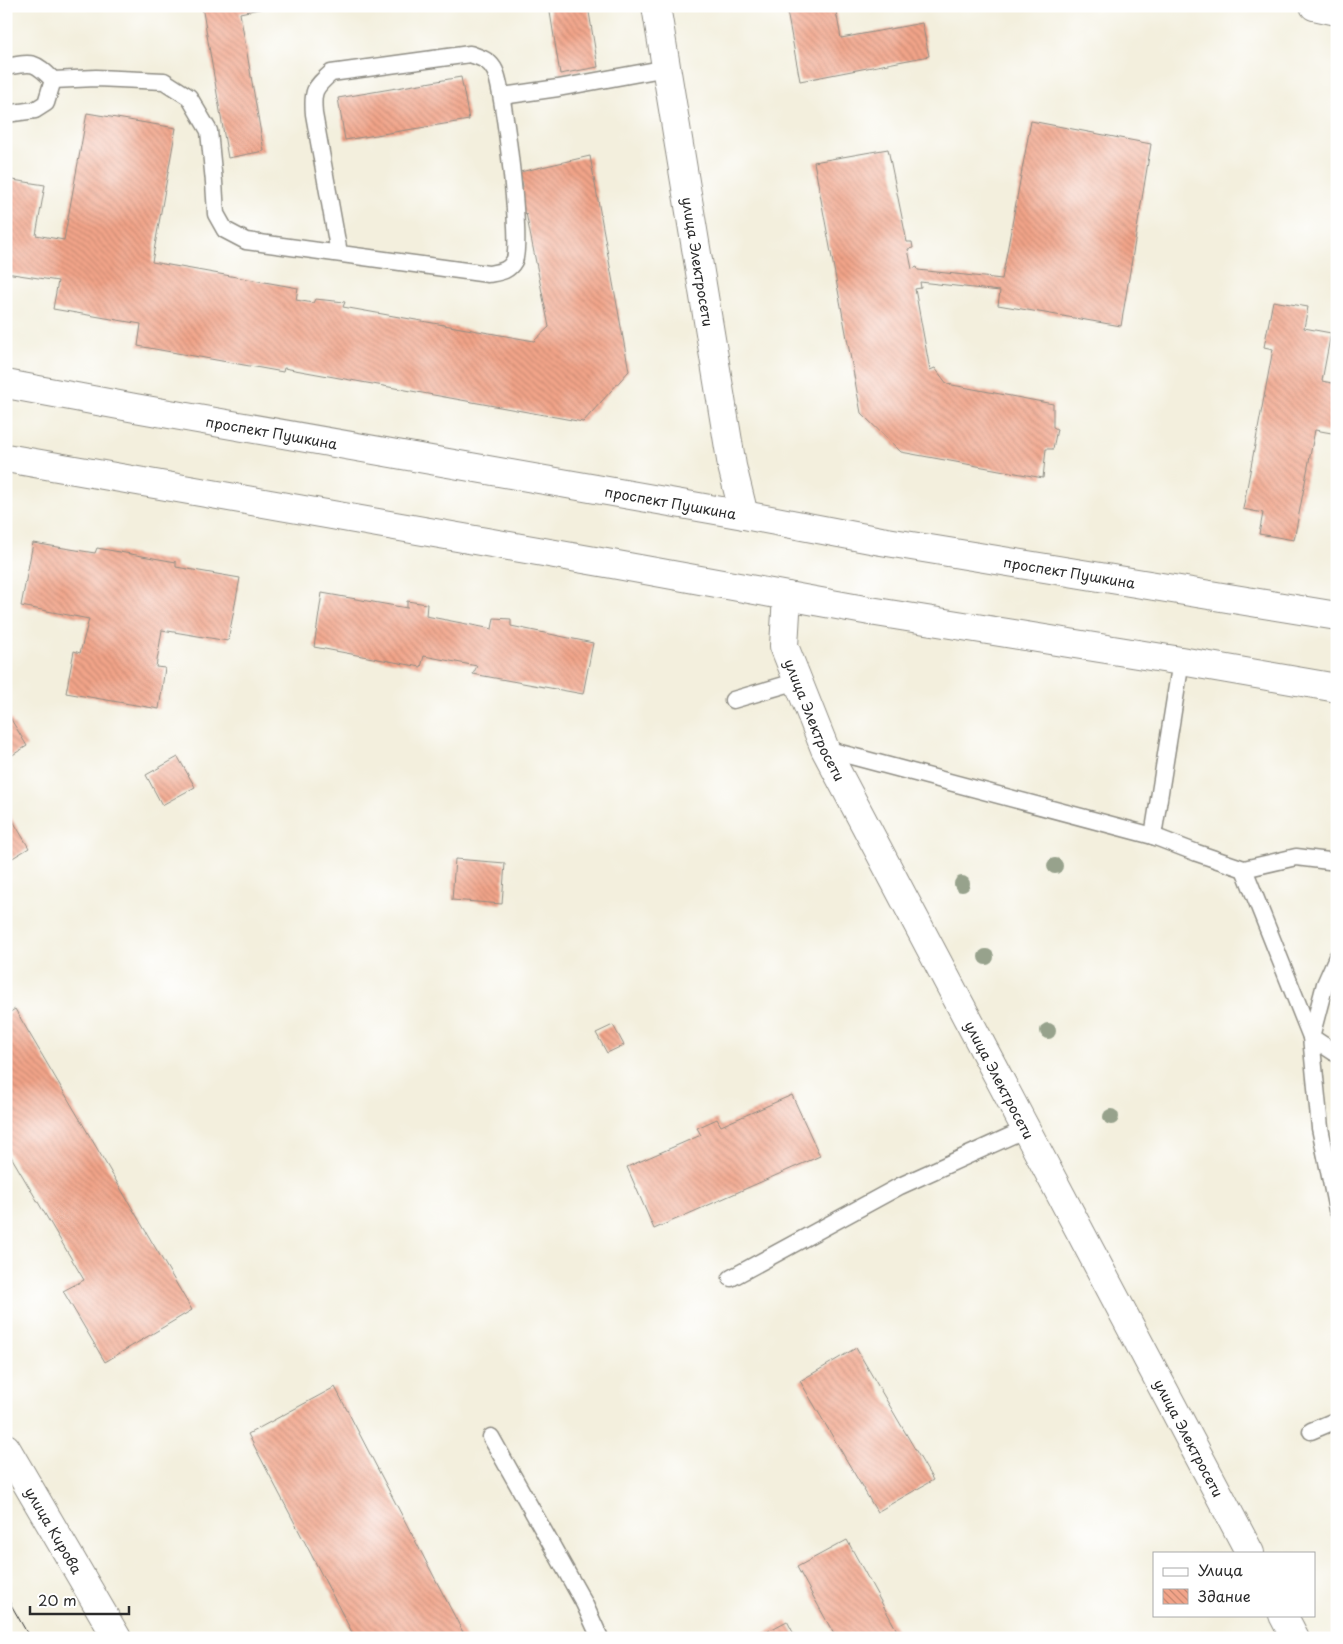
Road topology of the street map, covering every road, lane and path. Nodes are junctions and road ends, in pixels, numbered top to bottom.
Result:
1 (656, 6) edge
2 (1314, 6) edge
3 (1337, 11) edge
4 (6, 67) edge
5 (667, 68) junction
6 (53, 80) junction
7 (502, 96) junction
8 (6, 114) edge
9 (339, 253) junction
10 (6, 384) edge
11 (6, 458) edge
12 (744, 515) junction
13 (787, 596) junction
14 (1337, 616) edge
15 (1181, 661) junction
16 (798, 681) junction
17 (1337, 688) edge
18 (733, 700) dead end
19 (825, 749) junction
20 (1153, 836) junction
21 (1337, 862) edge
22 (1244, 869) junction
23 (1337, 957) edge
24 (1312, 1037) junction
25 (1337, 1054) edge
26 (1026, 1129) junction
27 (1337, 1210) edge
28 (731, 1278) dead end
29 (1337, 1420) edge
30 (1311, 1431) dead end
31 (491, 1437) dead end
32 (6, 1448) edge
33 (1249, 1552) edge
34 (1284, 1616) edge
35 (117, 1638) edge
36 (600, 1638) edge
37 (1295, 1638) edge

1 - 5 main road, улица Электросети
2 - 3 main road
4 - 6 lane
5 - 7 lane
5 - 12 main road, улица Электросети
6 - 8 lane
6 - 9 lane
7 - 9 lane
7 - 9 lane
10 - 12 main road, проспект Пушкина
11 - 13 main road
12 - 14 main road, проспект Пушкина
13 - 15 main road
13 - 16 main road, улица Электросети
15 - 17 main road
15 - 20 lane
16 - 18 lane
16 - 19 main road, улица Электросети
19 - 20 lane
19 - 26 main road, улица Электросети
20 - 22 lane
21 - 22 lane
22 - 24 lane
23 - 24 lane
24 - 25 lane
24 - 27 lane
26 - 28 lane
26 - 33 main road, улица Электросети
29 - 30 lane
31 - 36 lane
32 - 35 main road, улица Кирова
34 - 37 main road

